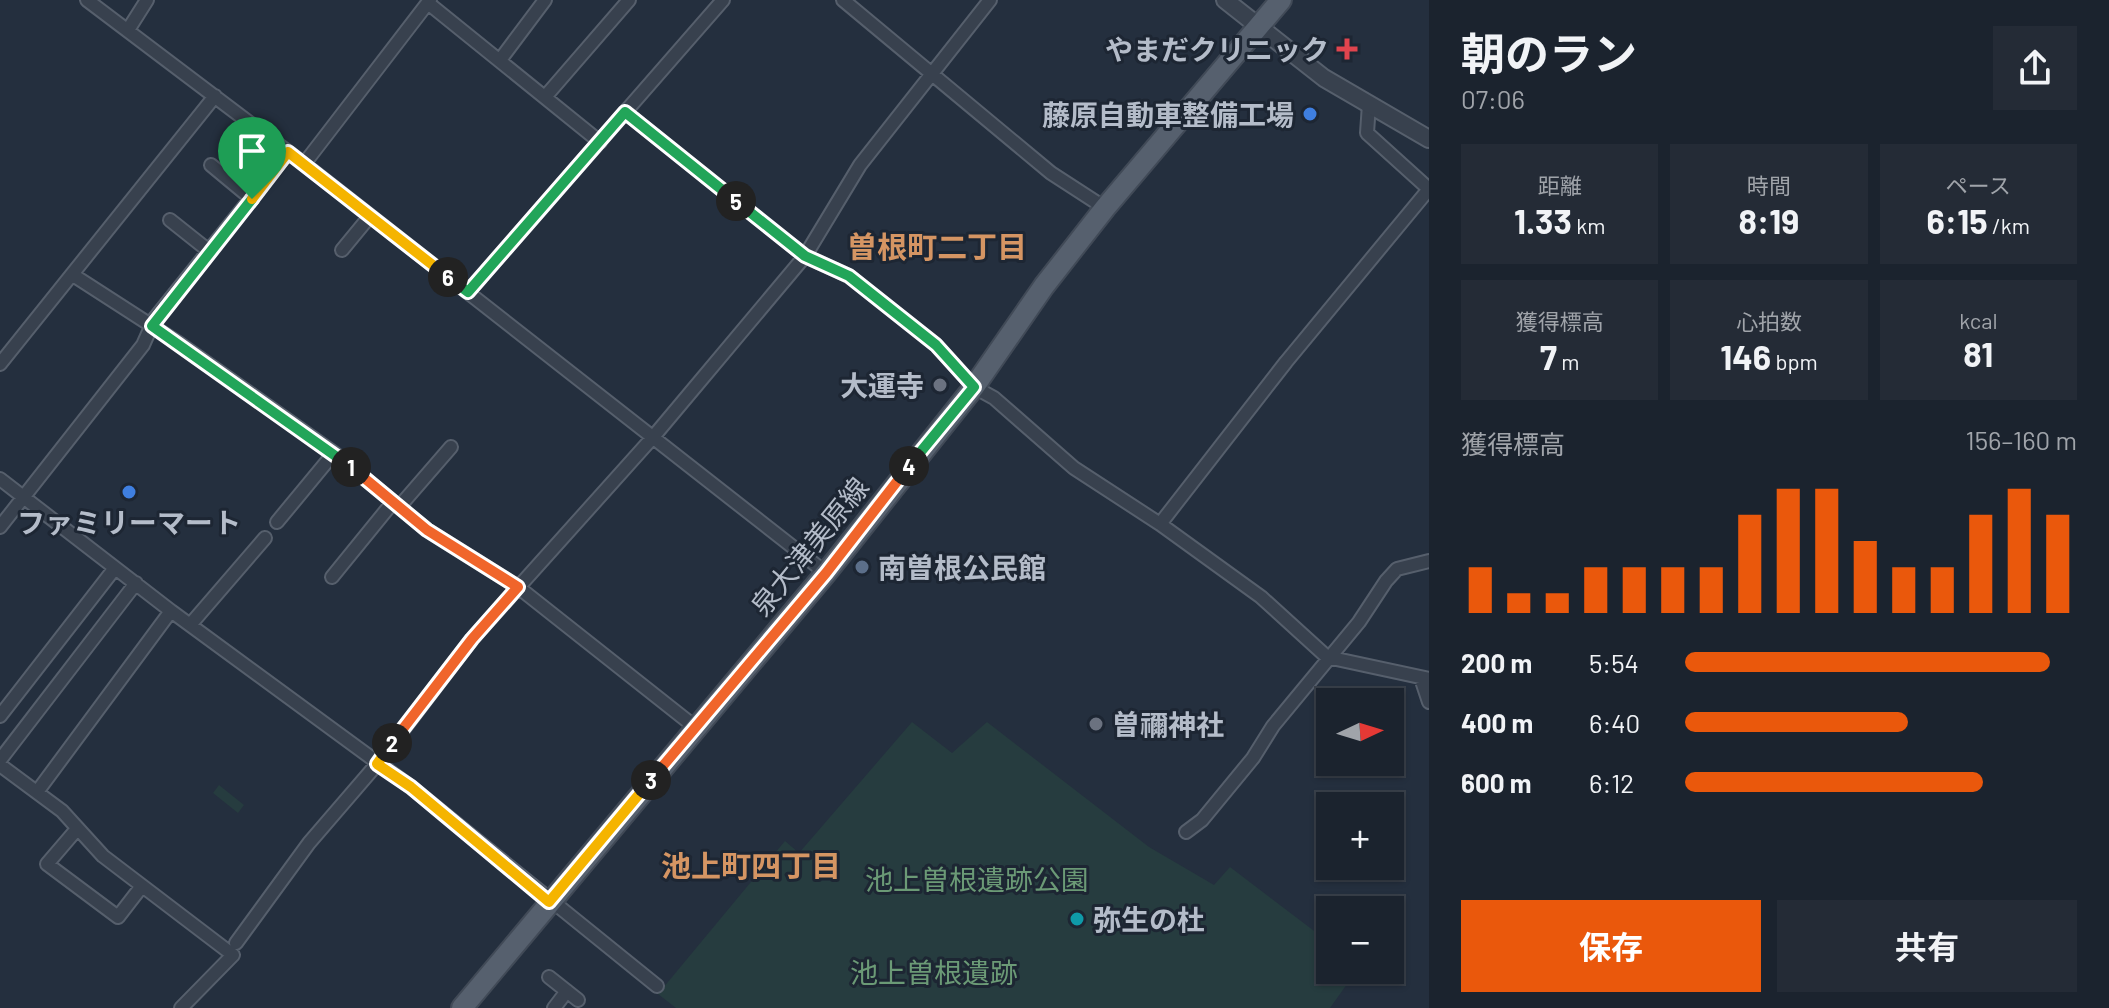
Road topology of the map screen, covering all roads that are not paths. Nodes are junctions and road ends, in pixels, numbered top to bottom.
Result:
1 (87, 0) edge
2 (147, 0) edge
3 (545, 0) edge
4 (629, 0) edge
5 (723, 0) edge
6 (843, 0) edge
7 (990, 0) edge
8 (1225, 0) edge
9 (1281, 0) edge
10 (429, 1) edge
11 (1256, 28) junction
12 (128, 30) junction
13 (500, 60) junction
14 (934, 74) junction
15 (215, 96) junction
16 (545, 97) junction
17 (1369, 104) junction
18 (625, 112) junction
19 (1429, 139) edge
20 (600, 142) junction
21 (288, 152) junction
22 (304, 164) junction
23 (211, 165) dead end
24 (1429, 189) edge
25 (252, 199) junction
26 (1105, 208) junction
27 (370, 216) junction
28 (170, 220) dead end
29 (342, 250) dead end
30 (209, 251) junction
31 (805, 256) junction
32 (73, 275) junction
33 (468, 292) junction
34 (152, 326) junction
35 (0, 364) edge
36 (974, 387) junction
37 (654, 436) junction
38 (451, 447) dead end
39 (334, 453) junction
40 (0, 479) edge
41 (24, 498) junction
42 (396, 505) junction
43 (277, 522) dead end
44 (1160, 524) junction
45 (0, 527) edge
46 (265, 538) dead end
47 (1429, 561) edge
48 (115, 568) junction
49 (826, 573) junction
50 (332, 577) dead end
51 (136, 583) junction
52 (518, 587) junction
53 (171, 611) junction
54 (190, 625) junction
55 (1327, 657) junction
56 (1425, 678) edge
57 (1429, 702) edge
58 (0, 716) edge
59 (695, 727) junction
60 (0, 763) edge
61 (377, 764) junction
62 (37, 792) junction
63 (77, 829) junction
64 (1186, 832) dead end
65 (142, 886) junction
66 (549, 902) junction
67 (236, 943) dead end
68 (549, 977) dead end
69 (657, 986) dead end
70 (567, 991) junction
71 (578, 1000) dead end
72 (181, 1008) edge
73 (462, 1008) edge
74 (554, 1008) edge

1 - 12 street
2 - 12 street
3 - 13 street
4 - 16 street
5 - 18 street
6 - 14 street
7 - 14 street
8 - 11 street
9 - 11 main road, 泉大津美原線
10 - 13 street
10 - 22 street
11 - 17 street
11 - 26 main road, 泉大津美原線
12 - 15 street
13 - 16 street
14 - 26 street
14 - 31 street
15 - 21 street
15 - 32 street
16 - 20 street
17 - 19 street
17 - 24 street
18 - 20 street
18 - 31 street
20 - 33 street
21 - 22 street
21 - 25 street
22 - 27 street
23 - 25 street
24 - 44 street
25 - 30 street
26 - 36 main road, 泉大津美原線
27 - 29 street
27 - 33 street
28 - 30 street
30 - 34 street
31 - 36 street
31 - 37 street
32 - 34 street
32 - 35 street
33 - 37 street
34 - 39 street
34 - 41 street
36 - 44 street
36 - 49 main road, 泉大津美原線
37 - 49 street
37 - 52 street
38 - 42 street
39 - 42 street
39 - 43 street
40 - 41 street
41 - 45 street
41 - 48 street
42 - 50 street
42 - 52 street
44 - 55 street
46 - 54 street
47 - 55 street
48 - 51 street
48 - 58 street
49 - 59 main road, 泉大津美原線
51 - 53 street
51 - 60 street
52 - 59 street
52 - 61 street
53 - 54 street
53 - 62 street
54 - 61 street
55 - 56 street
55 - 64 street
56 - 57 street
59 - 66 main road, 泉大津美原線
60 - 62 street
61 - 66 street
61 - 67 street
62 - 63 street
63 - 65 street
63 - 65 street
65 - 72 street
66 - 69 street
66 - 73 main road, 泉大津美原線
68 - 70 street
70 - 71 street
70 - 74 street

